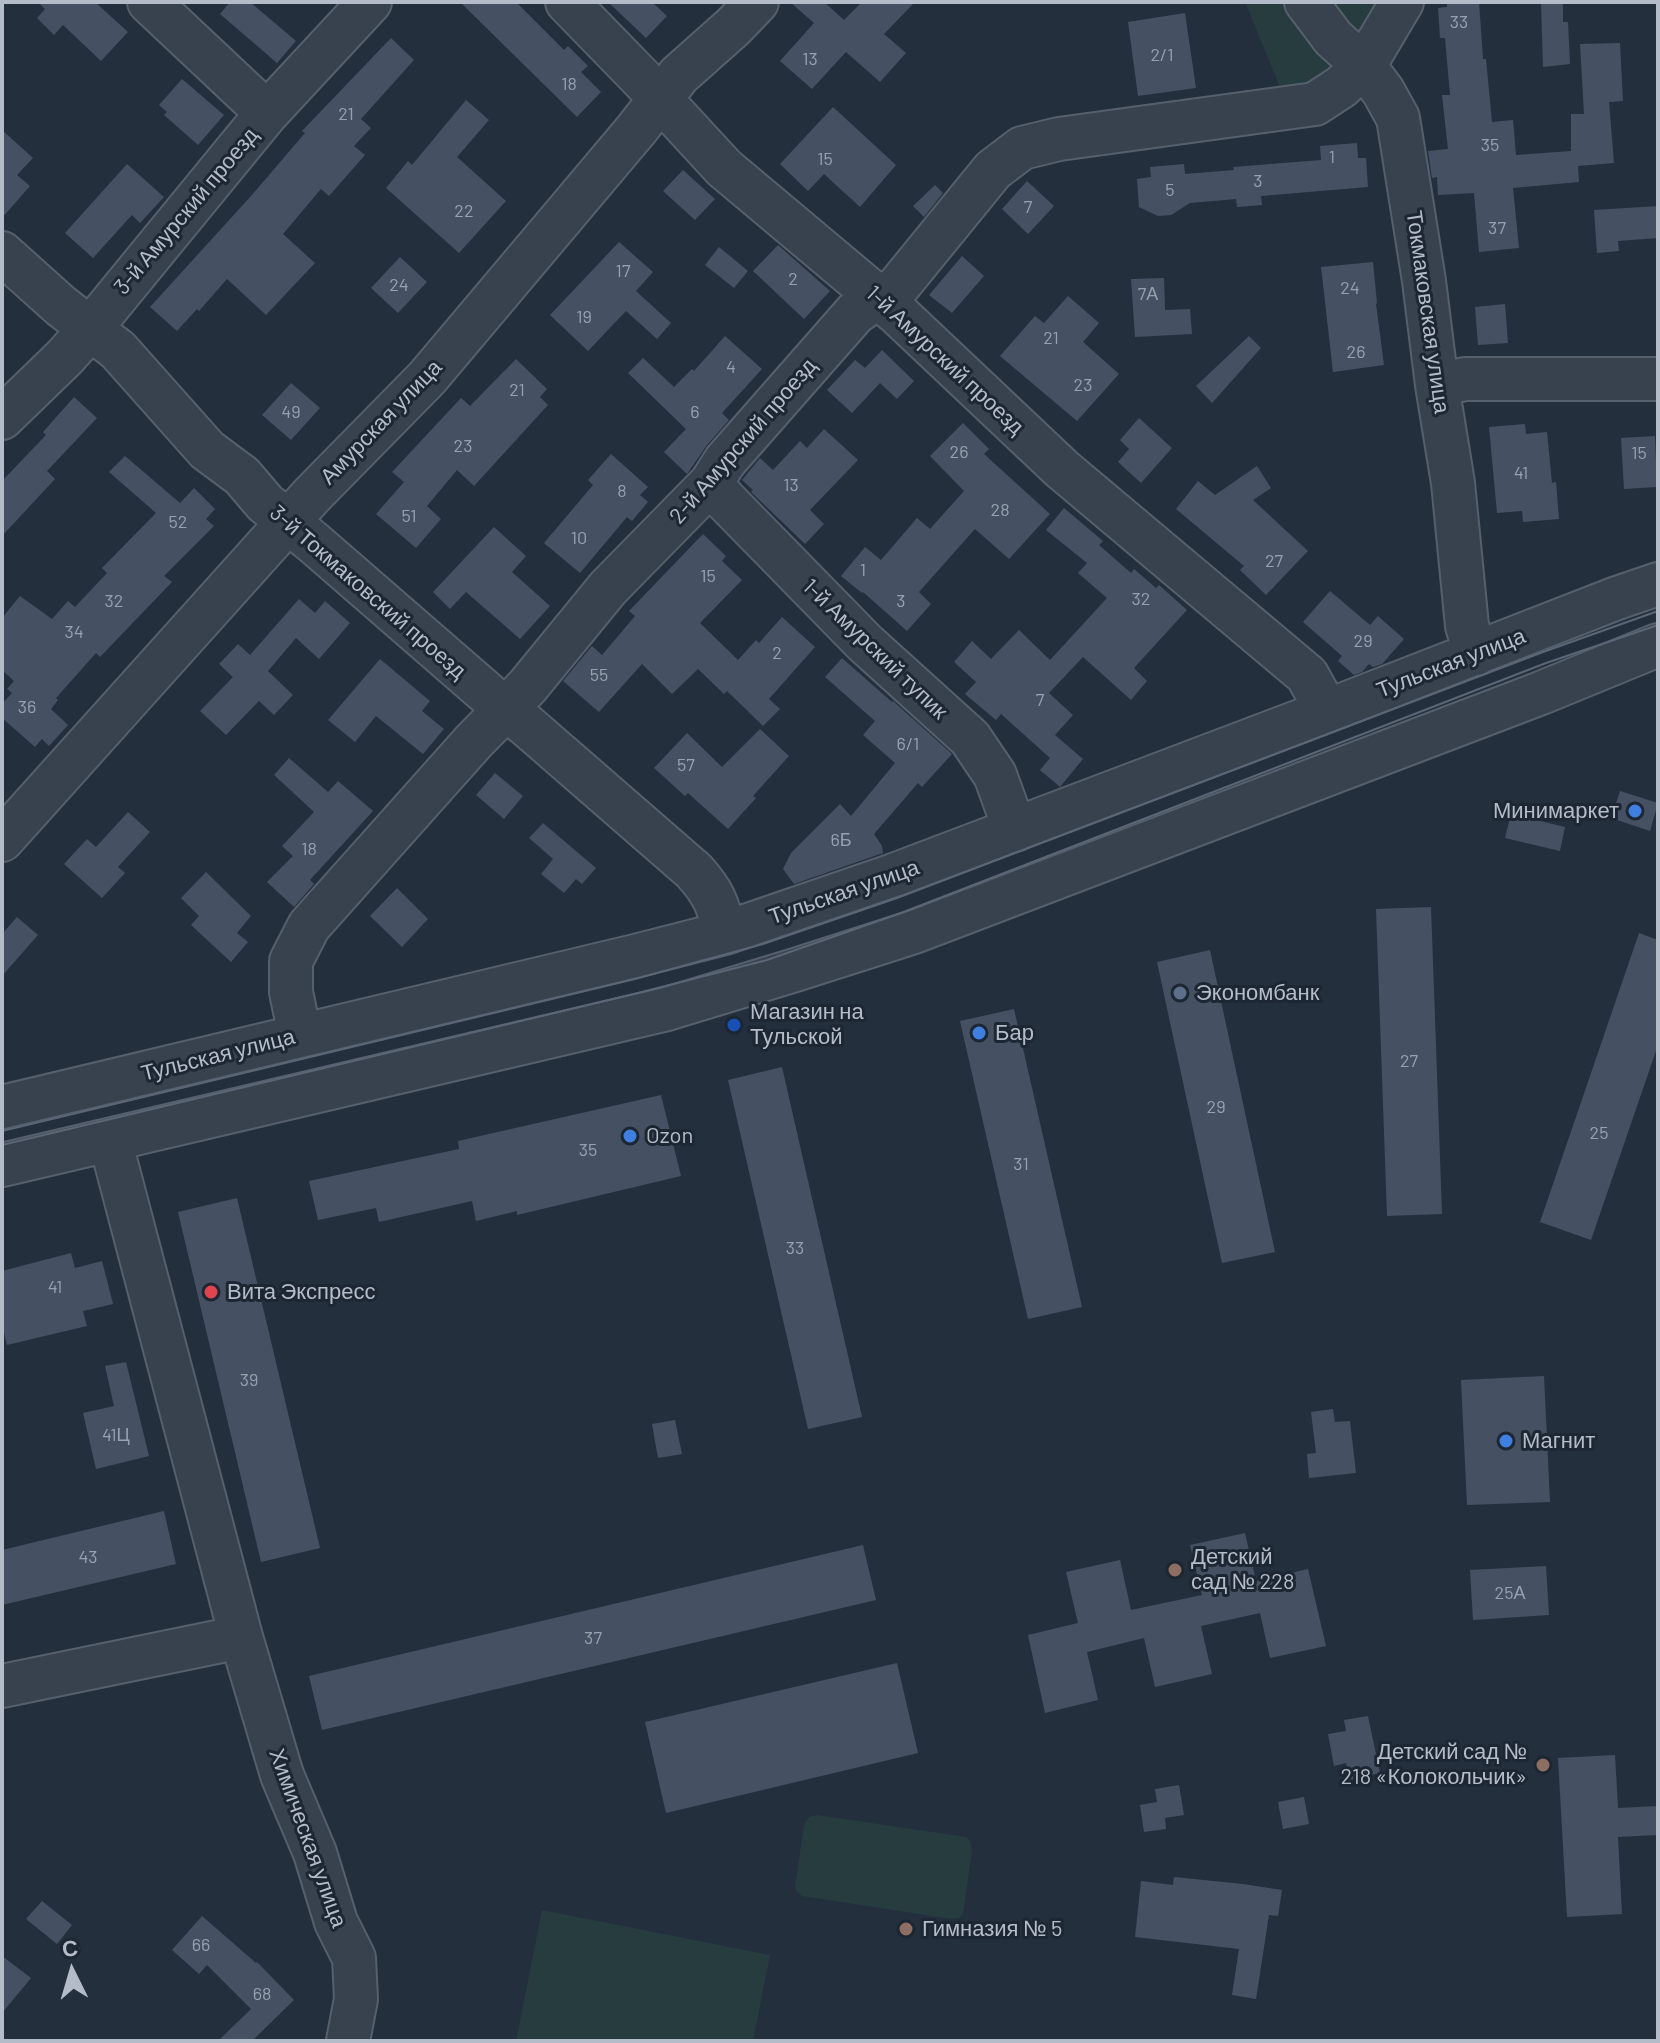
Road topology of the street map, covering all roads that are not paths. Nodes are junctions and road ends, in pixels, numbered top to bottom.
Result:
1 (149, 2) edge
2 (370, 2) edge
3 (567, 2) edge
4 (757, 2) edge
5 (1306, 2) edge
6 (1402, 2) edge
7 (1364, 66) junction
8 (660, 99) junction
9 (267, 113) junction
10 (2, 253) edge
11 (878, 297) junction
12 (90, 329) junction
13 (1658, 379) edge
14 (1437, 385) junction
15 (2, 418) edge
16 (711, 483) junction
17 (288, 523) junction
18 (1658, 584) edge
19 (1658, 645) edge
20 (1476, 654) junction
21 (505, 709) junction
22 (1327, 711) junction
23 (1015, 830) junction
24 (2, 840) edge
25 (725, 933) junction
26 (300, 1035) junction
27 (2, 1107) edge
28 (110, 1140) junction
29 (2, 1165) edge
30 (241, 1637) junction
31 (2, 1686) edge
32 (348, 2041) edge

1 - 9 street
2 - 9 street, 3-й Амурский проезд
3 - 8 street, 1-й Амурский проезд
4 - 8 street, Амурская улица
5 - 7 street, Токмаковская улица
6 - 7 street, 2-й Амурский проезд
7 - 11 street, 2-й Амурский проезд
7 - 14 street, Токмаковская улица
8 - 11 street, 1-й Амурский проезд
8 - 17 street, Амурская улица
9 - 12 street, 3-й Амурский проезд
10 - 12 street, 3-й Токмаковский проезд
11 - 16 street, 2-й Амурский проезд
11 - 22 street, 1-й Амурский проезд
12 - 15 street, 3-й Амурский проезд
12 - 17 street, 3-й Токмаковский проезд
13 - 14 street
14 - 20 street, Токмаковская улица
16 - 21 street, 2-й Амурский проезд
16 - 23 street, 1-й Амурский тупик
17 - 21 street, 3-й Токмаковский проезд
17 - 24 street, Амурская улица
18 - 20 street, Тульская улица
19 - 28 street
20 - 22 street, Тульская улица
21 - 25 street, 3-й Токмаковский проезд
21 - 26 street, 2-й Амурский проезд
22 - 23 street, Тульская улица
23 - 25 street, Тульская улица
25 - 26 street, Тульская улица
26 - 27 street, Тульская улица
28 - 29 street
28 - 30 street, Химическая улица
30 - 31 street
30 - 32 street, Химическая улица

